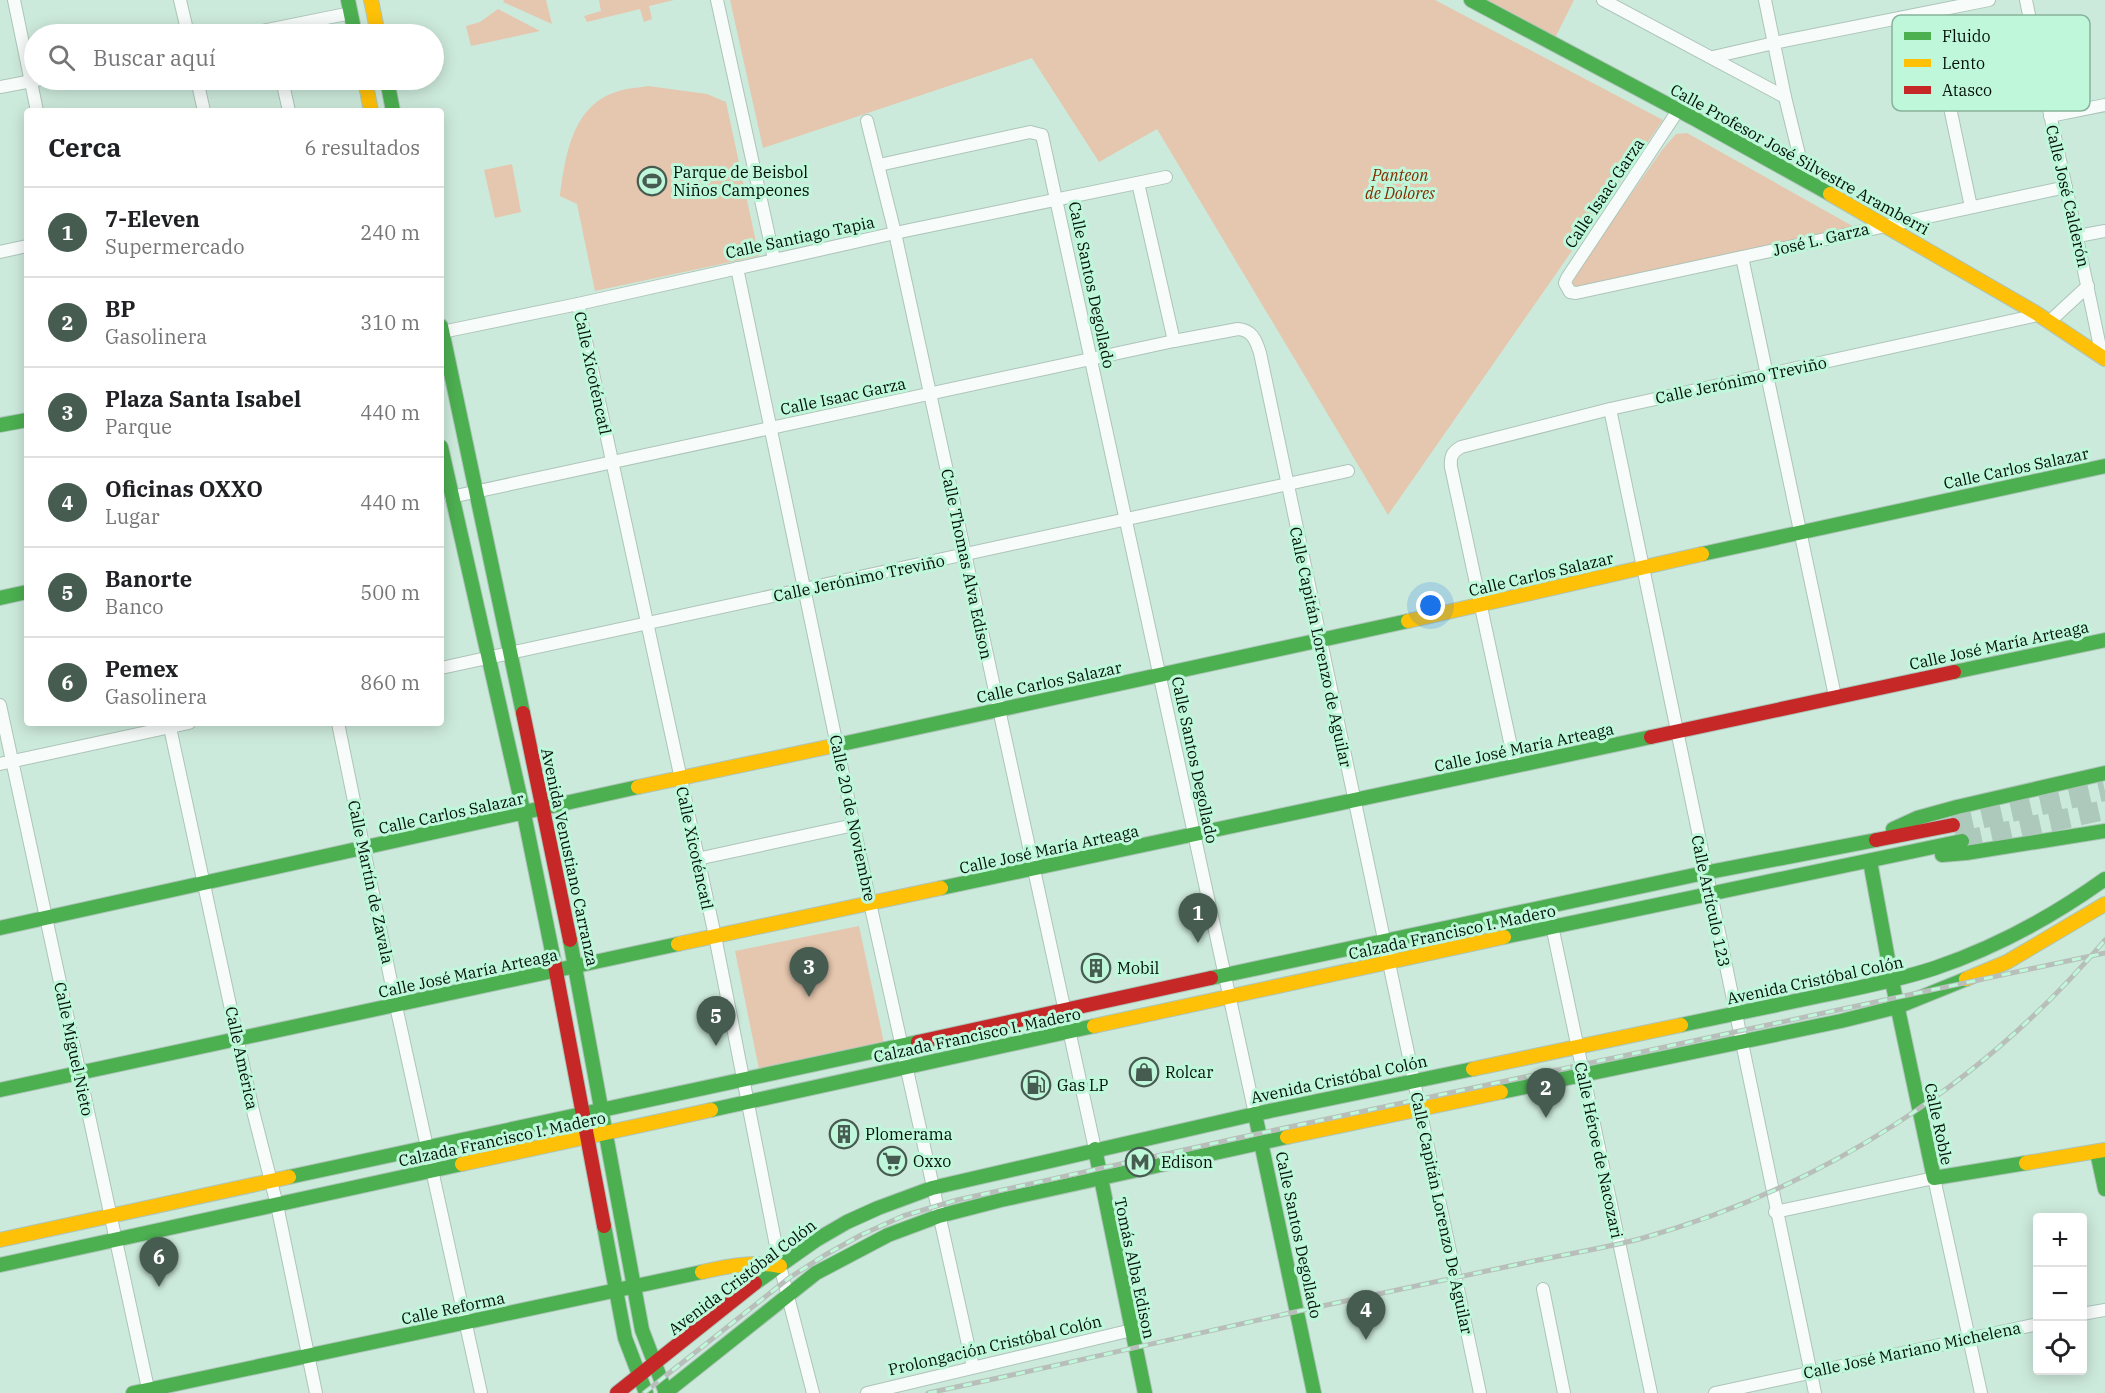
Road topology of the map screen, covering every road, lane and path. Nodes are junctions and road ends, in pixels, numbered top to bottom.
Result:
1 (14, 0) edge
2 (180, 0) edge
3 (371, 0) edge
4 (717, 0) edge
5 (1471, 0) edge
6 (1603, 0) edge
7 (1765, 0) edge
8 (1989, 0) edge
9 (2026, 0) edge
10 (350, 7) edge
11 (1930, 13) joint
12 (1920, 15) edge
13 (2029, 15) edge
14 (1892, 20) edge
15 (186, 24) edge
16 (297, 24) edge
17 (353, 24) edge
18 (376, 24) edge
19 (24, 40) edge
20 (1774, 43) junction
21 (1713, 57) junction
22 (24, 82) edge
23 (0, 87) edge
24 (35, 90) edge
25 (199, 90) edge
26 (284, 90) edge
27 (367, 90) edge
28 (389, 90) edge
29 (1785, 97) junction
30 (2105, 105) edge
31 (37, 108) edge
32 (203, 108) edge
33 (288, 108) edge
34 (370, 108) edge
35 (392, 108) edge
36 (2090, 108) edge
37 (1679, 110) junction
38 (1951, 111) edge
39 (2049, 111) edge
40 (2075, 111) edge
41 (2050, 116) junction
42 (867, 120) dead end
43 (879, 165) junction
44 (1166, 177) dead end
45 (1805, 179) junction
46 (1138, 183) junction
47 (2066, 187) junction
48 (1056, 199) junction
49 (1971, 207) junction
50 (1885, 225) junction
51 (2105, 231) edge
52 (895, 233) junction
53 (2078, 236) junction
54 (24, 247) edge
55 (0, 252) edge
56 (1742, 257) junction
57 (774, 259) junction
58 (737, 268) junction
59 (2088, 286) junction
60 (1576, 293) joint
61 (578, 304) junction
62 (2043, 318) junction
63 (444, 330) edge
64 (1251, 334) joint
65 (444, 339) edge
66 (1174, 341) junction
67 (2104, 358) edge
68 (1091, 359) junction
69 (1766, 375) junction
70 (930, 394) junction
71 (1610, 409) junction
72 (24, 421) edge
73 (0, 425) edge
74 (772, 428) junction
75 (612, 461) junction
76 (2105, 466) edge
77 (1348, 471) dead end
78 (444, 478) edge
79 (1287, 486) junction
80 (476, 491) junction
81 (446, 499) edge
82 (1126, 520) junction
83 (1800, 531) junction
84 (966, 555) junction
85 (1642, 567) junction
86 (805, 589) junction
87 (24, 593) edge
88 (0, 598) edge
89 (1481, 605) junction
90 (646, 623) junction
91 (2105, 640) edge
92 (1320, 641) junction
93 (510, 653) junction
94 (488, 658) junction
95 (444, 667) edge
96 (1160, 676) junction
97 (1835, 696) junction
98 (0, 705) edge
99 (999, 709) junction
100 (165, 726) edge
101 (169, 726) edge
102 (339, 726) edge
103 (1675, 731) junction
104 (838, 744) junction
105 (6, 763) edge
106 (1515, 765) junction
107 (2105, 773) edge
108 (680, 778) junction
109 (1353, 800) junction
110 (543, 809) junction
111 (524, 814) junction
112 (854, 825) junction
113 (1953, 825) tunnel mouth
114 (2105, 831) edge
115 (1195, 835) junction
116 (1879, 840) junction
117 (1962, 841) tunnel mouth
118 (364, 849) junction
119 (1919, 850) junction
120 (697, 859) junction
121 (1870, 861) junction
122 (1034, 869) junction
123 (1704, 873) junction
124 (2105, 879) edge
125 (205, 883) junction
126 (1709, 894) junction
127 (870, 903) junction
128 (2105, 904) edge
129 (1548, 907) junction
130 (2055, 914) junction
131 (45, 918) junction
132 (0, 928) edge
133 (1552, 928) junction
134 (2062, 930) junction
135 (715, 936) junction
136 (1383, 941) junction
137 (1388, 963) junction
138 (576, 967) junction
139 (556, 971) junction
140 (1225, 975) junction
141 (1892, 981) junction
142 (1230, 997) junction
143 (396, 1006) junction
144 (1897, 1007) junction
145 (1065, 1010) junction
146 (1736, 1013) junction
147 (1069, 1032) junction
148 (238, 1038) junction
149 (1741, 1041) junction
150 (902, 1045) junction
151 (1577, 1047) junction
152 (906, 1067) junction
153 (79, 1073) junction
154 (1583, 1074) junction
155 (744, 1079) junction
156 (1414, 1080) junction
157 (0, 1090) edge
158 (748, 1102) junction
159 (1420, 1108) junction
160 (603, 1110) junction
161 (1255, 1113) junction
162 (582, 1114) junction
163 (607, 1133) junction
164 (587, 1137) junction
165 (1262, 1143) junction
166 (427, 1148) junction
167 (1095, 1149) junction
168 (2101, 1151) edge
169 (431, 1171) junction
170 (1934, 1178) junction
171 (1100, 1179) junction
172 (271, 1182) junction
173 (932, 1188) junction
174 (2105, 1189) edge
175 (277, 1205) junction
176 (1774, 1212) junction
177 (112, 1216) junction
178 (939, 1216) junction
179 (0, 1240) edge
180 (116, 1240) junction
181 (0, 1265) edge
182 (780, 1266) junction
183 (634, 1286) junction
184 (616, 1290) junction
185 (1544, 1290) dead end
186 (788, 1295) junction
187 (2105, 1310) edge
188 (2087, 1313) edge
189 (465, 1322) junction
190 (2033, 1325) edge
191 (1131, 1329) junction
192 (1969, 1338) junction
193 (307, 1356) junction
194 (655, 1364) junction
195 (973, 1367) junction
196 (1810, 1372) junction
197 (640, 1376) junction
198 (149, 1391) edge
199 (133, 1393) edge
200 (316, 1393) edge
201 (482, 1393) edge
202 (617, 1393) edge
203 (646, 1393) edge
204 (666, 1393) edge
205 (813, 1393) edge
206 (867, 1393) edge
207 (1145, 1393) edge
208 (1314, 1393) edge
209 (1479, 1393) edge
210 (1564, 1393) edge
211 (1651, 1393) edge
212 (1716, 1393) edge
213 (1815, 1393) edge
214 (1982, 1393) edge

1 - 19 street
2 - 15 street
3 - 18 main road
4 - 57 street
5 - 37 main road, Calle Profesor José Silvestre Aramberri
6 - 21 street
7 - 20 street
8 - 11 street
9 - 13 street, Calle José Calderón
10 - 16 street
10 - 17 main road
11 - 12 street
14 - 20 street
20 - 21 street
20 - 29 street
21 - 29 street
22 - 23 street
24 - 31 street
25 - 32 street
26 - 33 street
27 - 34 main road
28 - 35 main road
29 - 45 street
30 - 36 street
37 - 45 main road, Calle Profesor José Silvestre Aramberri
37 - 60 street, Calle Isaac Garza
38 - 49 street
39 - 41 street, Calle José Calderón
40 - 41 street
41 - 47 street, Calle José Calderón
42 - 43 street, Calle Thomas Alva Edison
43 - 48 street, Calle Santos Degollado
43 - 52 street, Calle Thomas Alva Edison
44 - 46 street, Calle Santiago Tapia
45 - 50 main road, Calle Profesor José Silvestre Aramberri
46 - 48 street, Calle Santiago Tapia
46 - 66 street
47 - 49 street, José L. Garza
47 - 53 street, Calle José Calderón
48 - 52 street, Calle Santiago Tapia
48 - 68 street, Calle Santos Degollado
49 - 50 street, José L. Garza
50 - 56 street, José L. Garza
50 - 62 main road, Calle Profesor José Silvestre Aramberri
51 - 53 street
52 - 57 street, Calle Santiago Tapia
52 - 70 street, Calle Thomas Alva Edison
53 - 59 street, Calle José Calderón
54 - 55 street
56 - 60 street, José L. Garza
56 - 69 street
57 - 58 street, Calle Santiago Tapia
58 - 61 street, Calle Santiago Tapia
58 - 74 street, Calle 20 de Noviembre
59 - 62 street
59 - 67 street, Calle José Calderón
61 - 63 street, Calle Santiago Tapia
61 - 75 street, Calle Xicoténcatl
62 - 67 main road, Calle Profesor José Silvestre Aramberri
62 - 69 street, Calle Jerónimo Treviño
64 - 66 street, Calle Isaac Garza
64 - 79 street, Calle Capitán Lorenzo de Aguilar
65 - 80 main road, Avenida Venustiano Carranza
66 - 68 street, Calle Isaac Garza
68 - 70 street, Calle Isaac Garza
68 - 82 street, Calle Santos Degollado
69 - 71 street, Calle Jerónimo Treviño
69 - 83 street
70 - 74 street, Calle Isaac Garza
70 - 84 street, Calle Thomas Alva Edison
71 - 85 street, Calle Artículo 123
71 - 89 street, Calle Jerónimo Treviño
72 - 73 main road
74 - 75 street, Calle Isaac Garza
74 - 86 street, Calle 20 de Noviembre
75 - 80 street, Calle Isaac Garza
75 - 90 street, Calle Xicoténcatl
76 - 83 main road, Calle Carlos Salazar
77 - 79 street, Calle Jerónimo Treviño
78 - 81 main road
79 - 82 street, Calle Jerónimo Treviño
79 - 92 street, Calle Capitán Lorenzo de Aguilar
80 - 81 street, Calle Isaac Garza
80 - 93 main road, Avenida Venustiano Carranza
81 - 94 main road
82 - 84 street, Calle Jerónimo Treviño
82 - 96 street, Calle Santos Degollado
83 - 85 main road, Calle Carlos Salazar
83 - 97 street
84 - 86 street, Calle Jerónimo Treviño
84 - 99 street, Calle Thomas Alva Edison
85 - 89 main road, Calle Carlos Salazar
85 - 103 street, Calle Artículo 123
86 - 90 street, Calle Jerónimo Treviño
86 - 104 street, Calle 20 de Noviembre
87 - 88 main road
89 - 92 main road, Calle Carlos Salazar
89 - 106 street
90 - 93 street, Calle Jerónimo Treviño
90 - 108 street, Calle Xicoténcatl
91 - 97 main road, Calle José María Arteaga
92 - 96 main road, Calle Carlos Salazar
92 - 109 street, Calle Capitán Lorenzo de Aguilar
93 - 94 street, Calle Jerónimo Treviño
93 - 110 main road, Avenida Venustiano Carranza
94 - 95 street, Calle Jerónimo Treviño
94 - 111 main road
96 - 99 main road, Calle Carlos Salazar
96 - 115 street, Calle Santos Degollado
97 - 103 main road, Calle José María Arteaga
98 - 105 street, Calle Miguel Nieto
99 - 104 main road, Calle Carlos Salazar
99 - 122 street, Calle Thomas Alva Edison
100 - 105 street
101 - 125 street, Calle América
102 - 118 street, Calle Martín de Zavala
103 - 106 main road, Calle José María Arteaga
103 - 123 street, Calle Artículo 123
104 - 108 main road, Calle Carlos Salazar
104 - 112 street, Calle 20 de Noviembre
105 - 131 street, Calle Miguel Nieto
106 - 109 main road, Calle José María Arteaga
107 - 116 main road
108 - 110 main road, Calle Carlos Salazar
108 - 120 street, Calle Xicoténcatl
109 - 115 main road, Calle José María Arteaga
109 - 136 street, Calle Capitán Lorenzo de Aguilar
110 - 111 main road, Calle Carlos Salazar
110 - 138 main road, Avenida Venustiano Carranza
111 - 118 main road, Calle Carlos Salazar
111 - 139 main road
112 - 120 street
112 - 127 street, Calle 20 de Noviembre
113 - 116 main road, Calzada Francisco I. Madero
114 - 119 main road
115 - 122 main road, Calle José María Arteaga
115 - 140 street, Calle Santos Degollado
116 - 123 main road, Calzada Francisco I. Madero
117 - 119 main road, Calzada Francisco I. Madero
118 - 125 main road, Calle Carlos Salazar
118 - 143 street, Calle Martín de Zavala
119 - 121 main road, Calzada Francisco I. Madero
120 - 135 street, Calle Xicoténcatl
121 - 126 main road, Calzada Francisco I. Madero
121 - 141 main road, Calle Roble
122 - 127 main road, Calle José María Arteaga
122 - 145 street, Calle Thomas Alva Edison
123 - 126 street, Calle Artículo 123
123 - 129 main road, Calzada Francisco I. Madero
124 - 130 main road, Avenida Cristóbal Colón
125 - 131 main road, Calle Carlos Salazar
125 - 148 street, Calle América
126 - 133 main road, Calzada Francisco I. Madero
126 - 146 street, Calle Artículo 123
127 - 135 main road, Calle José María Arteaga
127 - 150 street, Calle 20 de Noviembre
128 - 134 main road
129 - 133 street, Calle Héroe de Nacozari
129 - 136 main road, Calzada Francisco I. Madero
130 - 134 main road
130 - 141 main road, Avenida Cristóbal Colón
131 - 132 main road, Calle Carlos Salazar
131 - 153 street, Calle Miguel Nieto
133 - 137 main road, Calzada Francisco I. Madero
133 - 151 street, Calle Héroe de Nacozari
134 - 144 main road
135 - 138 main road, Calle José María Arteaga
135 - 155 street, Calle Xicoténcatl
136 - 137 street, Calle Capitán Lorenzo de Aguilar
136 - 140 main road, Calzada Francisco I. Madero
137 - 142 main road, Calzada Francisco I. Madero
137 - 156 street, Calle Capitán Lorenzo De Aguilar
138 - 139 main road, Calle José María Arteaga
138 - 160 main road, Avenida Venustiano Carranza
139 - 143 main road, Calle José María Arteaga
139 - 162 main road
140 - 142 street, Calle Santos Degollado
140 - 145 main road, Calzada Francisco I. Madero
141 - 144 main road, Calle Roble
141 - 146 main road, Avenida Cristóbal Colón
142 - 147 main road, Calzada Francisco I. Madero
142 - 161 street, Calle Santos Degollado
143 - 148 main road, Calle José María Arteaga
143 - 166 street, Calle Martín de Zavala
144 - 149 main road
144 - 170 main road, Calle Roble
145 - 147 street, Calle Thomas Alva Edison
145 - 150 main road, Calzada Francisco I. Madero
146 - 149 street, Calle Artículo 123
146 - 151 main road, Avenida Cristóbal Colón
147 - 152 main road, Calzada Francisco I. Madero
147 - 167 street, Calle Thomas Alva Edison
148 - 153 main road, Calle José María Arteaga
148 - 172 street, Calle América
149 - 154 main road
149 - 176 street, Calle Artículo 123
150 - 152 street, Calle 20 de Noviembre
150 - 155 main road, Calzada Francisco I. Madero
151 - 154 street, Calle Héroe de Nacozari
151 - 156 main road, Avenida Cristóbal Colón
152 - 158 main road, Calzada Francisco I. Madero
152 - 173 street, Calle 20 de Noviembre
153 - 157 main road, Calle José María Arteaga
153 - 177 street, Calle Miguel Nieto
154 - 159 main road
154 - 211 street, Calle Héroe de Nacozari
155 - 158 street, Calle Xicoténcatl
155 - 160 main road, Calzada Francisco I. Madero
156 - 159 street, Calle Capitán Lorenzo De Aguilar
156 - 161 main road, Avenida Cristóbal Colón
158 - 163 main road, Calzada Francisco I. Madero
158 - 182 street, Calle Xicoténcatl
159 - 165 main road
159 - 209 street, Calle Capitán Lorenzo De Aguilar
160 - 162 main road, Calzada Francisco I. Madero
160 - 163 main road, Avenida Venustiano Carranza
161 - 165 main road, Calle Santos Degollado
161 - 167 main road, Avenida Cristóbal Colón
162 - 164 main road
162 - 166 main road, Calzada Francisco I. Madero
163 - 164 main road, Calzada Francisco I. Madero
163 - 183 main road, Avenida Venustiano Carranza
164 - 169 main road, Calzada Francisco I. Madero
164 - 184 main road
165 - 171 main road
165 - 208 main road, Calle Santos Degollado
166 - 169 street, Calle Martín de Zavala
166 - 172 main road, Calzada Francisco I. Madero
167 - 171 main road, Tomás Alba Edison
167 - 173 main road, Avenida Cristóbal Colón
168 - 170 main road
168 - 174 main road
169 - 175 main road, Calzada Francisco I. Madero
169 - 189 street, Calle Martín de Zavala
170 - 176 street
170 - 192 street, Calle Roble
171 - 178 main road
171 - 191 main road, Tomás Alba Edison
172 - 175 street, Calle América
172 - 177 main road, Calzada Francisco I. Madero
173 - 178 street, Calle 20 de Noviembre
173 - 182 main road, Avenida Cristóbal Colón
175 - 180 main road, Calzada Francisco I. Madero
175 - 193 street, Calle América
176 - 196 street, Calle Artículo 123
177 - 179 main road, Calzada Francisco I. Madero
177 - 180 street, Calle Miguel Nieto
178 - 186 main road
178 - 195 street, Calle 20 de Noviembre
180 - 181 main road, Calzada Francisco I. Madero
180 - 198 street, Calle Miguel Nieto
182 - 183 main road, Calle Reforma
182 - 186 street, Calle Xicoténcatl
182 - 194 main road, Avenida Cristóbal Colón
183 - 184 main road, Calle Reforma
183 - 194 main road, Avenida Venustiano Carranza
184 - 189 main road, Calle Reforma
184 - 197 main road
185 - 210 street
186 - 204 main road
186 - 205 street, Calle Xicoténcatl
187 - 188 street
189 - 193 main road, Calle Reforma
189 - 201 street, Calle Martín de Zavala
190 - 192 street, Calle José Mariano Michelena
191 - 195 street, Prolongación Cristóbal Colón
191 - 207 main road, Tomás Alba Edison
192 - 196 street, Calle José Mariano Michelena
192 - 214 street, Calle Roble
193 - 198 main road, Calle Reforma
193 - 200 street, Calle América
194 - 197 main road, Avenida Cristóbal Colón
194 - 204 main road, Avenida Venustiano Carranza
195 - 206 street, Prolongación Cristóbal Colón
196 - 212 street, Calle José Mariano Michelena
196 - 213 street, Calle Artículo 123
197 - 202 main road, Avenida Cristóbal Colón
197 - 203 main road
198 - 199 main road, Calle Reforma

